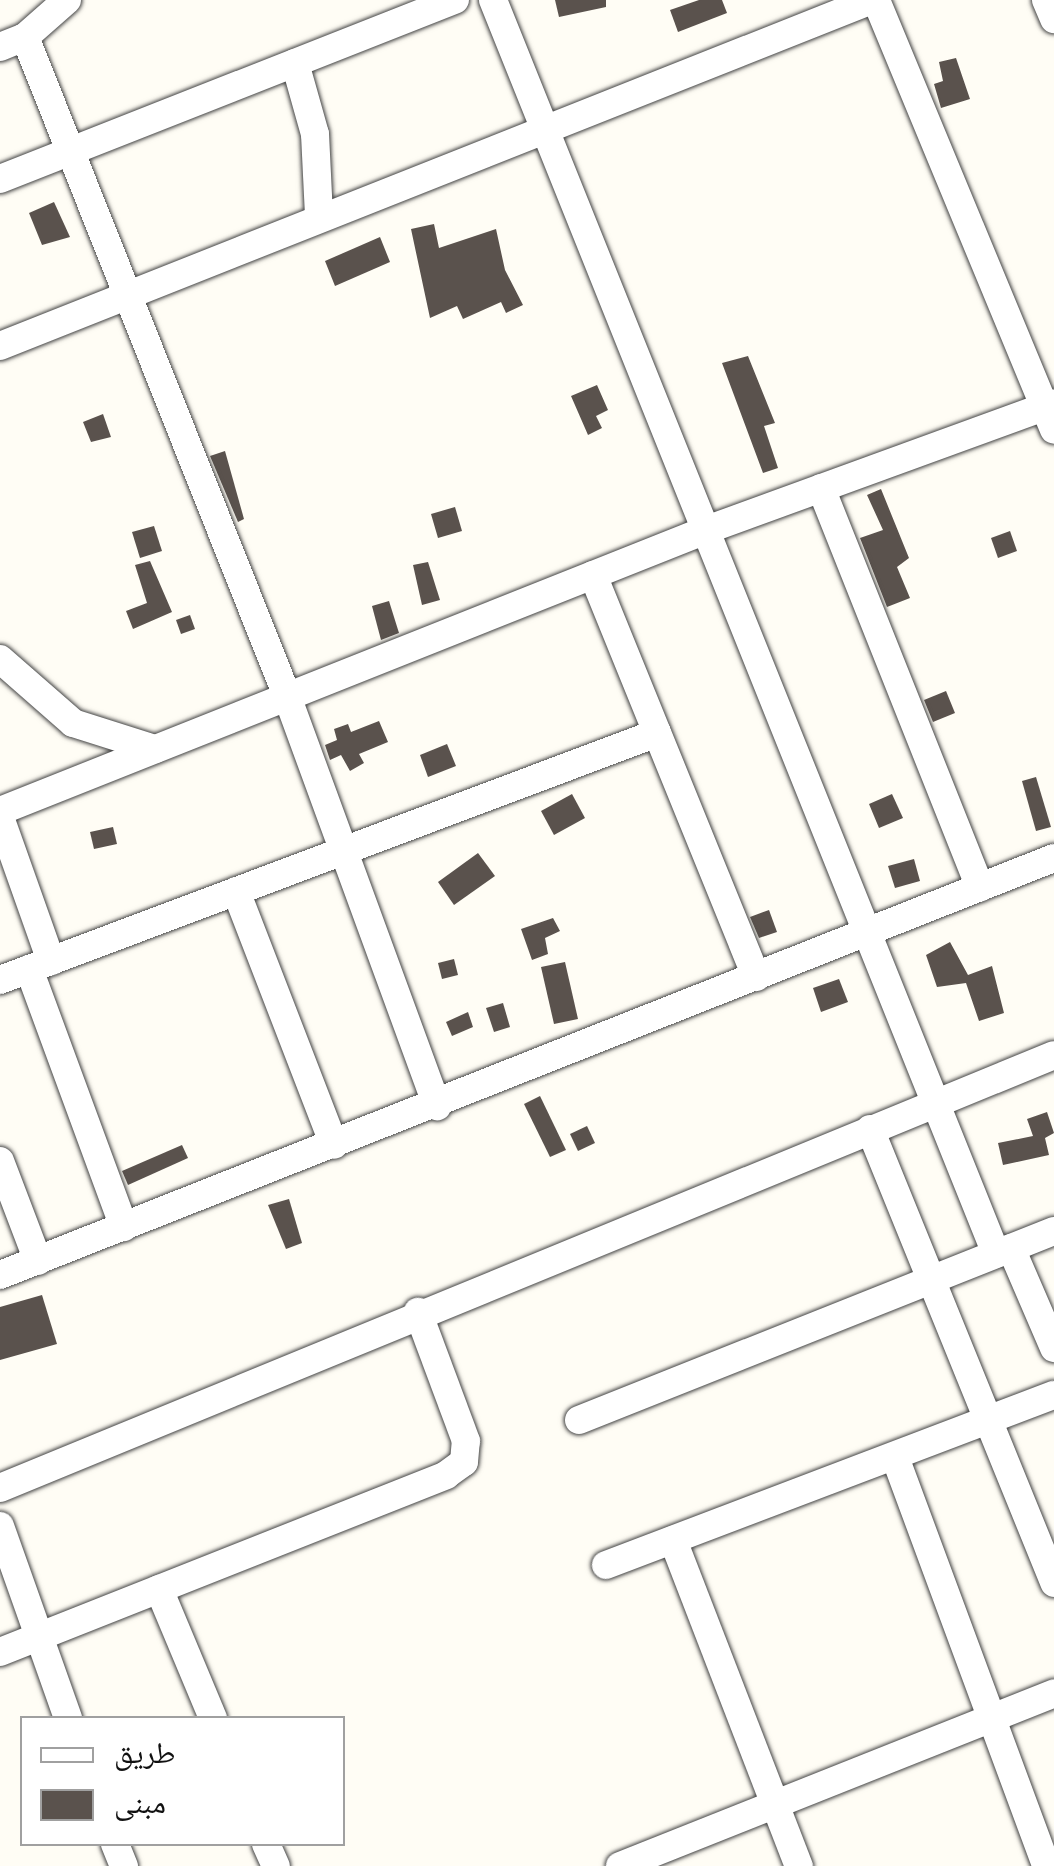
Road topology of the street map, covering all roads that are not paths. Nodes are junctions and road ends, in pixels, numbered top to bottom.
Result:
1 (67, 0) edge
2 (455, 0) edge
3 (493, 0) edge
4 (874, 0) edge
5 (1046, 0) edge
6 (1054, 18) edge
7 (12, 42) edge
8 (294, 63) junction
9 (543, 125) junction
10 (70, 152) junction
11 (0, 179) edge
12 (319, 216) junction
13 (126, 295) junction
14 (0, 346) edge
15 (1051, 414) edge
16 (822, 488) junction
17 (706, 530) junction
18 (593, 574) junction
19 (0, 659) edge
20 (288, 696) junction
21 (656, 732) junction
22 (156, 749) junction
23 (0, 814) edge
24 (344, 850) junction
25 (1054, 858) edge
26 (980, 887) junction
27 (236, 891) junction
28 (868, 932) junction
29 (40, 965) junction
30 (756, 977) junction
31 (0, 980) edge
32 (1054, 1055) edge
33 (932, 1103) junction
34 (437, 1106) junction
35 (870, 1129) junction
36 (334, 1146) junction
37 (0, 1161) edge
38 (124, 1227) junction
39 (1054, 1230) edge
40 (1003, 1251) junction
41 (38, 1260) junction
42 (0, 1275) edge
43 (932, 1280) junction
44 (418, 1312) junction
45 (1054, 1348) edge
46 (1054, 1395) edge
47 (579, 1420) dead end
48 (989, 1422) junction
49 (895, 1457) junction
50 (0, 1488) edge
51 (0, 1526) edge
52 (673, 1540) junction
53 (606, 1565) dead end
54 (1054, 1583) edge
55 (158, 1589) junction
56 (38, 1637) junction
57 (0, 1652) edge
58 (1054, 1693) edge
59 (67, 1716) edge
60 (212, 1716) edge
61 (990, 1716) junction
62 (773, 1806) junction
63 (620, 1866) edge
64 (798, 1866) edge
65 (1046, 1866) edge

1 - 7 street
2 - 8 street
3 - 9 street
4 - 9 street
4 - 15 street
5 - 6 street
7 - 10 street
8 - 10 street
8 - 12 street
9 - 12 street
9 - 17 street
10 - 11 street
10 - 13 street
12 - 13 street
13 - 14 street
13 - 20 street
15 - 16 street
16 - 17 street
16 - 26 street
17 - 18 street
17 - 28 street
18 - 20 street
18 - 21 street
19 - 22 street
20 - 22 street
20 - 24 street
21 - 24 street
21 - 30 street
22 - 23 street
23 - 29 street
24 - 27 street
24 - 34 street
25 - 26 street
26 - 28 street
27 - 29 street
27 - 36 street
28 - 30 street
28 - 33 street
29 - 31 street
29 - 38 street
30 - 34 street
32 - 33 street
33 - 35 street
33 - 40 street
34 - 36 street
35 - 43 street
35 - 44 street
36 - 38 street
37 - 41 street
38 - 41 street
39 - 40 street
40 - 43 street
40 - 45 street
41 - 42 street
43 - 47 street
43 - 48 street
44 - 50 street
44 - 55 street
46 - 48 street
48 - 49 street
48 - 54 street
49 - 52 street
49 - 61 street
51 - 56 street
52 - 53 street
52 - 62 street
55 - 56 street
55 - 60 street
56 - 57 street
56 - 59 street
58 - 61 street
61 - 62 street
61 - 65 street
62 - 63 street
62 - 64 street

